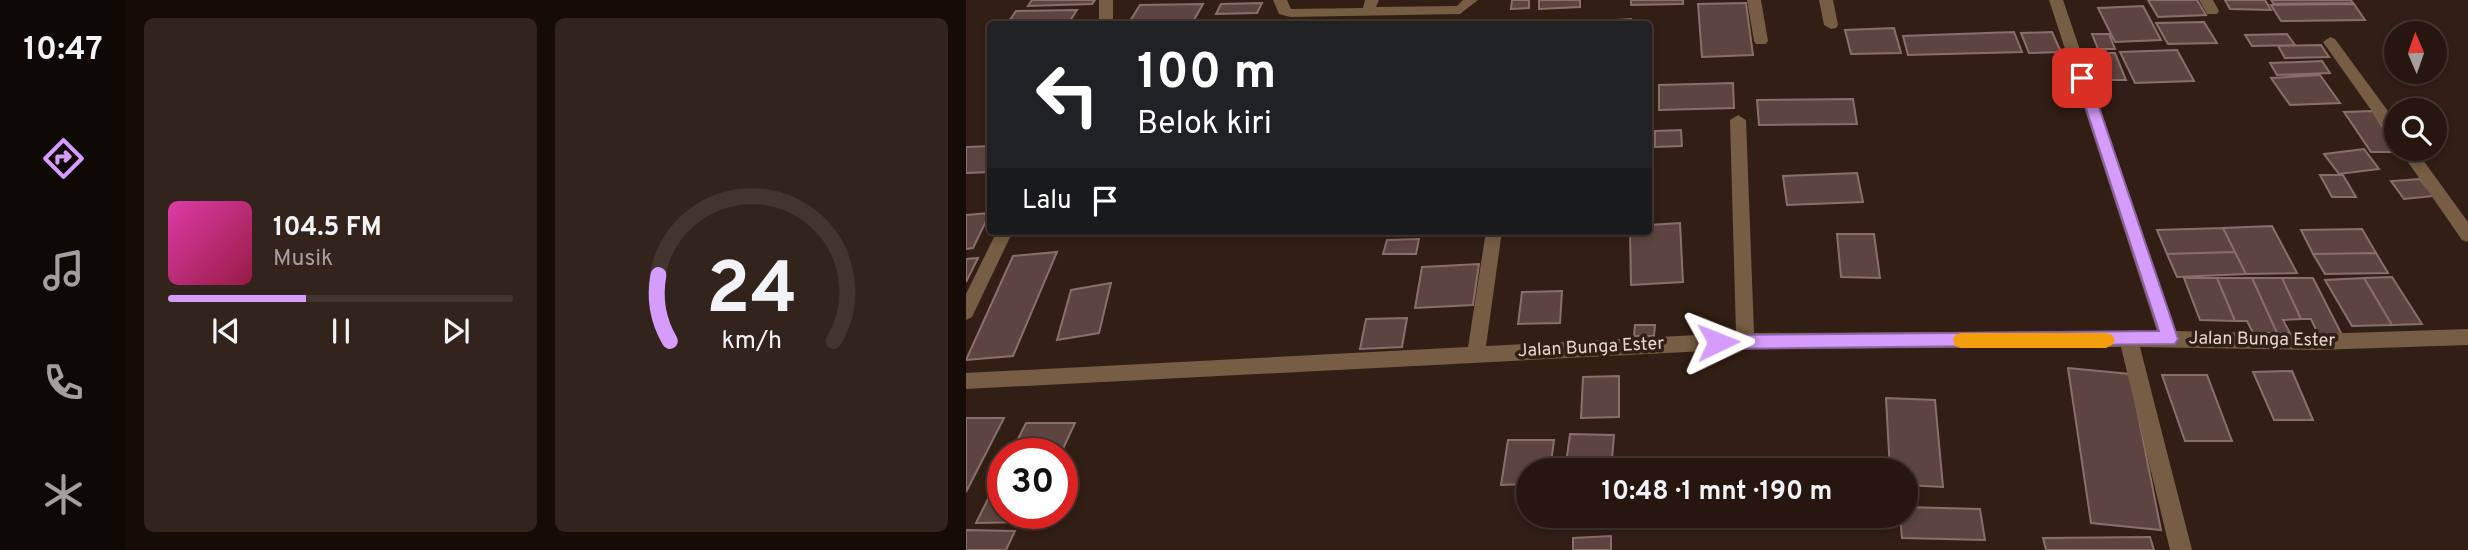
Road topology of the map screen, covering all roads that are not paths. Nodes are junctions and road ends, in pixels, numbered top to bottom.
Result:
1 (1106, 0) edge
2 (1280, 0) edge
3 (1471, 0) edge
4 (1754, 0) edge
5 (1826, 0) edge
6 (2056, 0) edge
7 (1370, 6) edge
8 (1104, 21) edge
9 (1832, 25) dead end
10 (1760, 41) dead end
11 (2330, 42) dead end
12 (2384, 117) edge
13 (1738, 120) dead end
14 (2416, 161) edge
15 (1002, 235) edge
16 (1493, 235) edge
17 (2468, 235) edge
18 (966, 312) edge
19 (2468, 337) edge
20 (2169, 339) junction
21 (2129, 340) junction
22 (1745, 341) junction
23 (1476, 354) junction
24 (966, 381) edge
25 (2181, 550) edge

1 - 8 street
2 - 7 street
3 - 7 street
4 - 10 street
5 - 9 street
6 - 20 street
11 - 12 street
13 - 22 street
14 - 17 street
15 - 18 street
16 - 23 street
19 - 20 street, Jalan Bunga Ester
20 - 21 street, Jalan Bunga Ester
21 - 22 street, Jalan Bunga Ester
21 - 25 street
22 - 23 street, Jalan Bunga Ester
23 - 24 street, Jalan Bunga Ester

